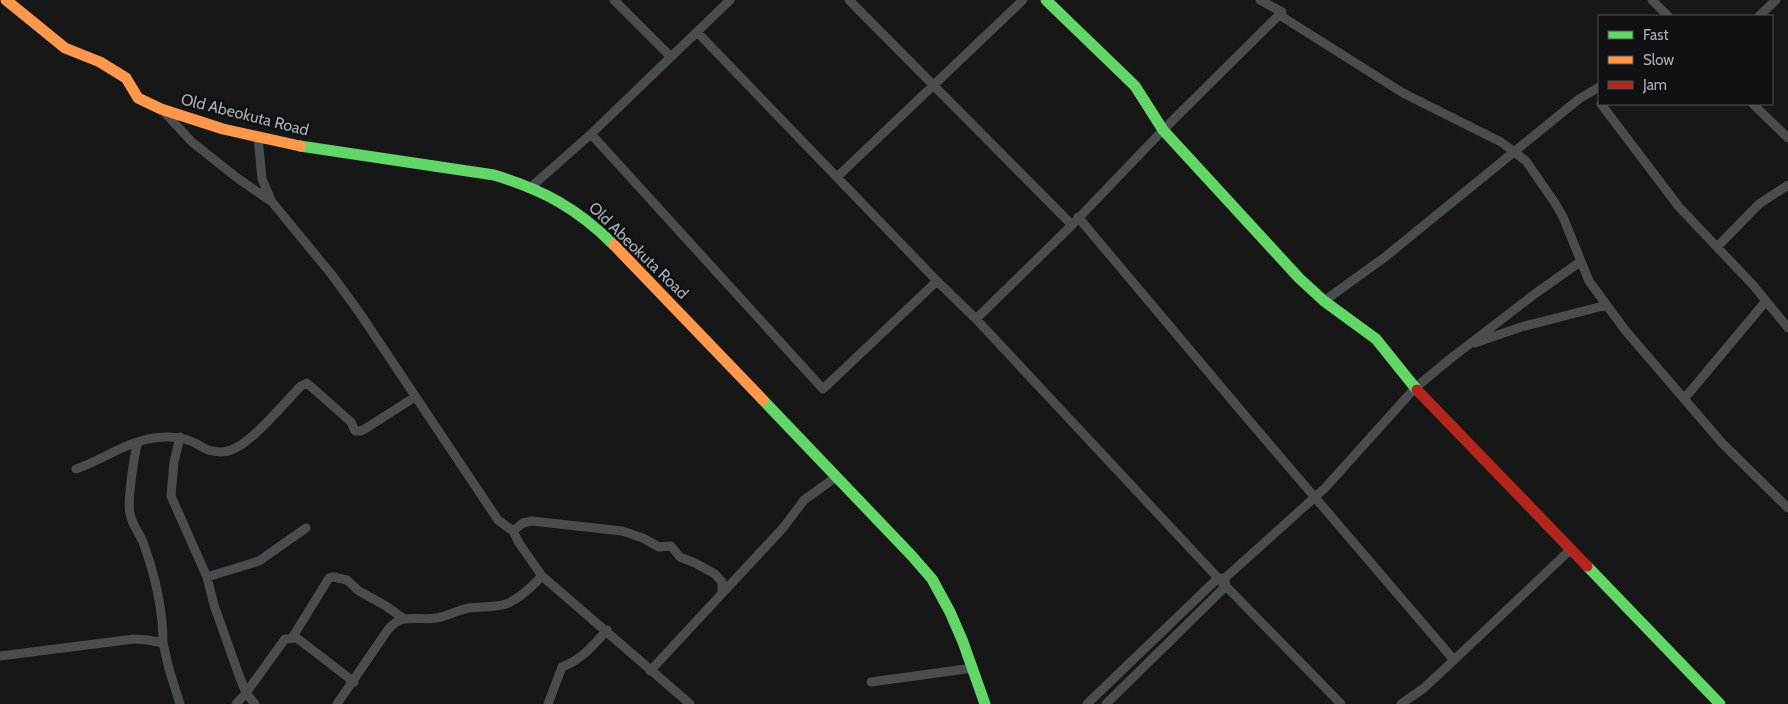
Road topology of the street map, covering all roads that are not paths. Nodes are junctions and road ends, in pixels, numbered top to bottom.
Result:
1 (6, 0) edge
2 (614, 0) edge
3 (730, 0) edge
4 (849, 0) edge
5 (1024, 0) edge
6 (1046, 0) edge
7 (1260, 0) edge
8 (1652, 0) edge
9 (1776, 0) edge
10 (1282, 12) junction
11 (1667, 15) edge
12 (1760, 15) edge
13 (698, 33) junction
14 (670, 56) junction
15 (933, 84) junction
16 (1596, 89) edge
17 (1602, 105) edge
18 (1754, 105) edge
19 (161, 109) junction
20 (1163, 130) junction
21 (591, 134) junction
22 (258, 137) junction
23 (1788, 138) edge
24 (1514, 151) junction
25 (837, 177) junction
26 (1788, 186) edge
27 (531, 187) junction
28 (272, 202) junction
29 (1078, 217) junction
30 (1072, 225) junction
31 (1717, 246) junction
32 (1580, 262) junction
33 (937, 281) junction
34 (1324, 301) junction
35 (1766, 301) junction
36 (1607, 305) junction
37 (976, 318) junction
38 (1788, 328) edge
39 (1466, 346) junction
40 (1416, 388) junction
41 (415, 397) junction
42 (1684, 399) junction
43 (180, 437) junction
44 (138, 442) junction
45 (76, 469) dead end
46 (836, 477) junction
47 (1315, 498) junction
48 (1787, 506) edge
49 (306, 528) dead end
50 (513, 531) junction
51 (1571, 549) junction
52 (542, 576) junction
53 (207, 577) junction
54 (1223, 581) junction
55 (722, 592) junction
56 (404, 618) junction
57 (607, 630) junction
58 (292, 638) junction
59 (164, 643) junction
60 (0, 656) edge
61 (1454, 660) junction
62 (973, 668) junction
63 (650, 671) junction
64 (354, 682) junction
65 (871, 682) dead end
66 (246, 693) junction
67 (180, 704) edge
68 (236, 704) edge
69 (255, 704) edge
70 (337, 704) edge
71 (548, 704) edge
72 (689, 704) edge
73 (984, 704) edge
74 (1087, 704) edge
75 (1106, 704) edge
76 (1341, 704) edge
77 (1401, 704) edge
78 (1720, 704) edge

1 - 19 main road, Old Abeokuta Road
2 - 14 street
3 - 13 street
4 - 15 street
5 - 15 street
6 - 20 main road
7 - 10 street
8 - 11 street
9 - 12 street
10 - 20 street
10 - 24 street
13 - 14 street
13 - 25 street
14 - 21 street
15 - 25 street
15 - 30 street
16 - 24 street
17 - 31 street
18 - 23 street
19 - 22 main road, Old Abeokuta Road
19 - 28 street
20 - 29 street
20 - 34 main road
21 - 27 street
21 - 33 street
22 - 27 main road, Old Abeokuta Road
22 - 28 street
24 - 32 street
24 - 34 street
25 - 33 street
26 - 31 street
27 - 46 main road, Old Abeokuta Road
28 - 41 street
29 - 30 street
29 - 47 street
30 - 37 street
31 - 35 street
32 - 36 street
32 - 39 street
33 - 37 street
34 - 40 main road
35 - 38 street
35 - 42 street
36 - 39 street
36 - 42 street
37 - 54 street
39 - 40 street
40 - 47 street
40 - 51 main road
41 - 43 street
41 - 50 street
42 - 48 street
43 - 44 street
43 - 53 street
44 - 45 street
44 - 59 street
46 - 55 street
46 - 62 main road, Old Abeokuta Road
47 - 54 street
47 - 61 street
49 - 53 street
50 - 52 street
50 - 55 street
51 - 61 street
51 - 78 main road
52 - 56 street
52 - 57 street
53 - 66 street
54 - 74 street
54 - 75 street
54 - 76 street
55 - 63 street
56 - 58 street
56 - 64 street
57 - 63 street
57 - 71 street
58 - 64 street
58 - 66 street
59 - 60 street
59 - 67 street
61 - 77 street
62 - 65 street
62 - 73 main road, Old Abeokuta Road
63 - 72 street
64 - 70 street
66 - 68 street
66 - 69 street

